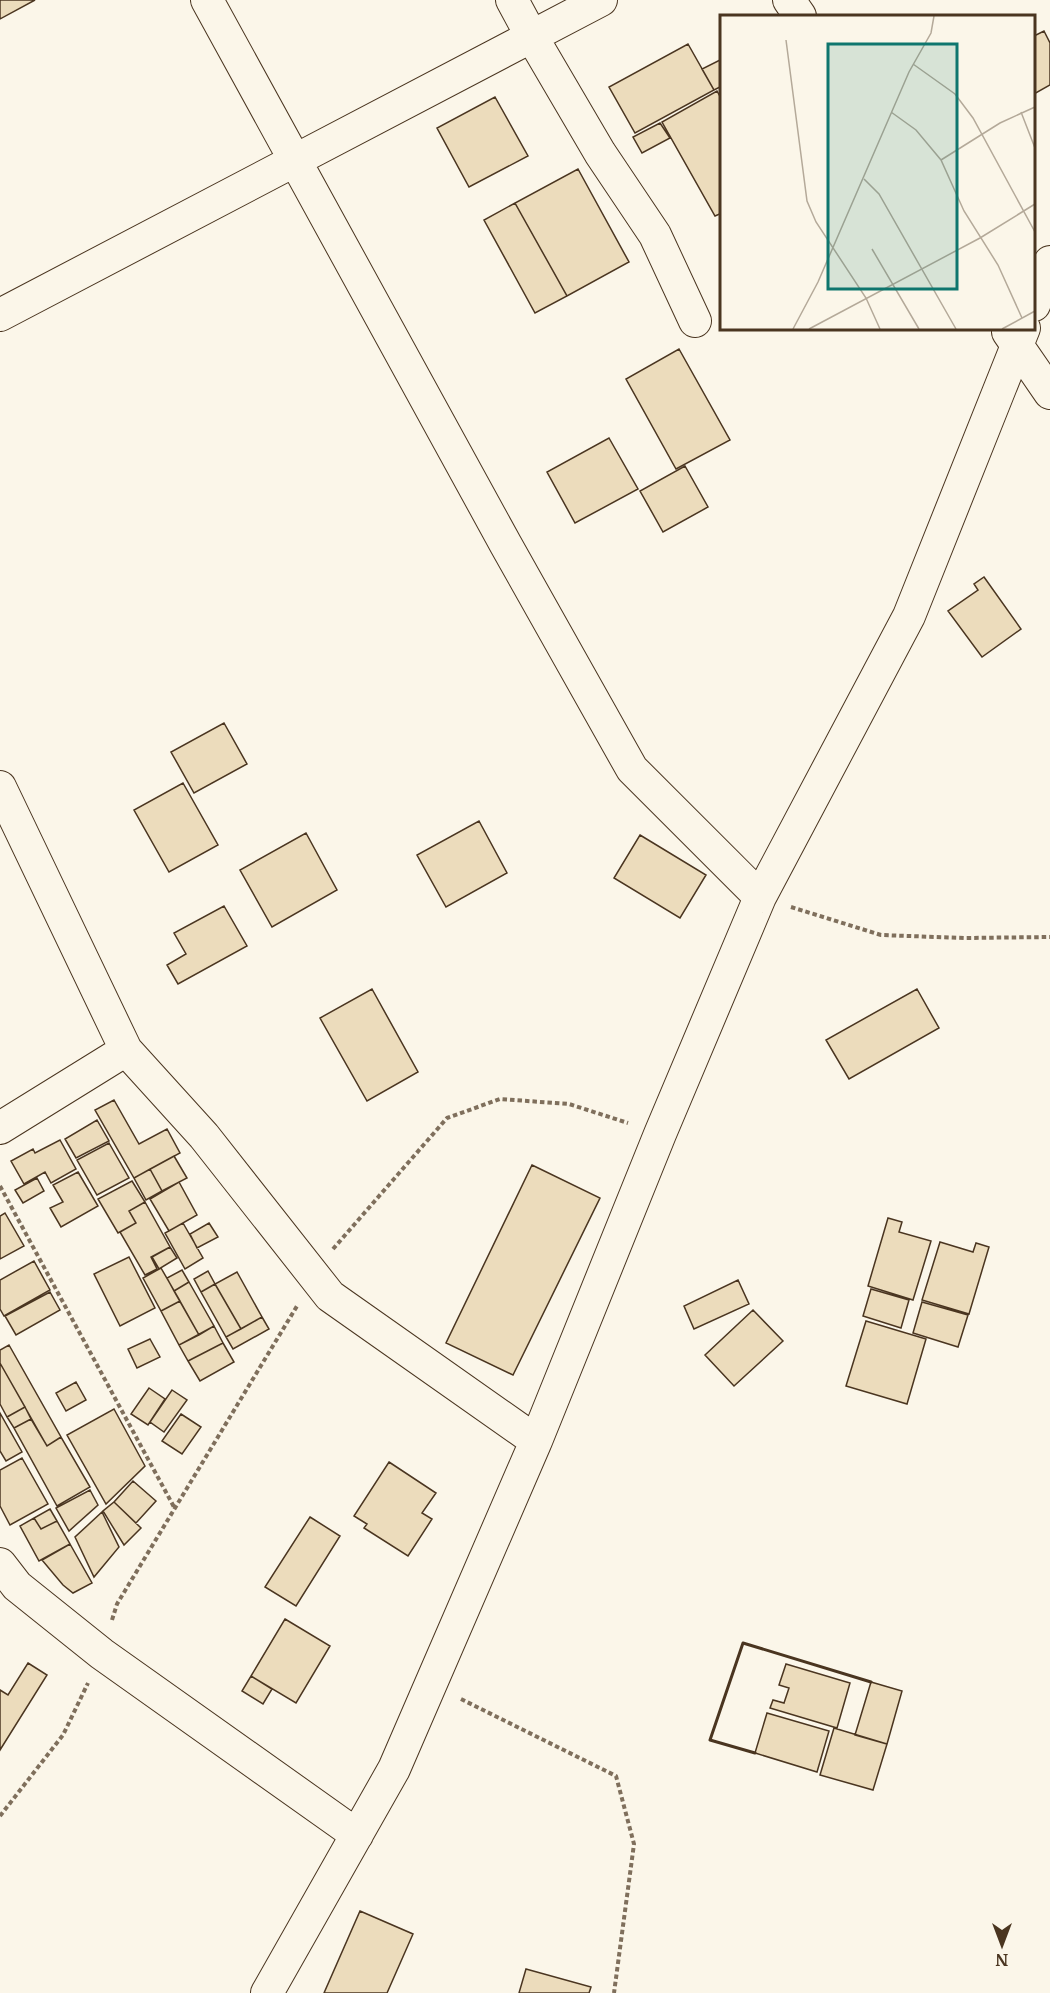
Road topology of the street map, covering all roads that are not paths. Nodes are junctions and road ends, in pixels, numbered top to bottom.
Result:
1 (207, 0) edge
2 (512, 0) edge
3 (601, 0) edge
4 (789, 0) edge
5 (799, 15) edge
6 (532, 37) junction
7 (296, 161) junction
8 (1050, 262) edge
9 (1035, 302) edge
10 (0, 315) edge
11 (695, 321) dead end
12 (1016, 334) edge
13 (1050, 393) edge
14 (0, 787) edge
15 (760, 897) junction
16 (126, 1050) junction
17 (0, 1128) edge
18 (536, 1441) junction
19 (0, 1564) edge
20 (357, 1834) junction
21 (267, 1993) edge

1 - 7 street
2 - 6 street
3 - 6 street
4 - 5 street
6 - 7 street
6 - 11 street
7 - 10 street
7 - 15 street
8 - 9 street
12 - 13 street
12 - 15 street
14 - 16 street
15 - 18 street
16 - 17 street
16 - 18 street
18 - 20 street
19 - 20 street
20 - 21 street

